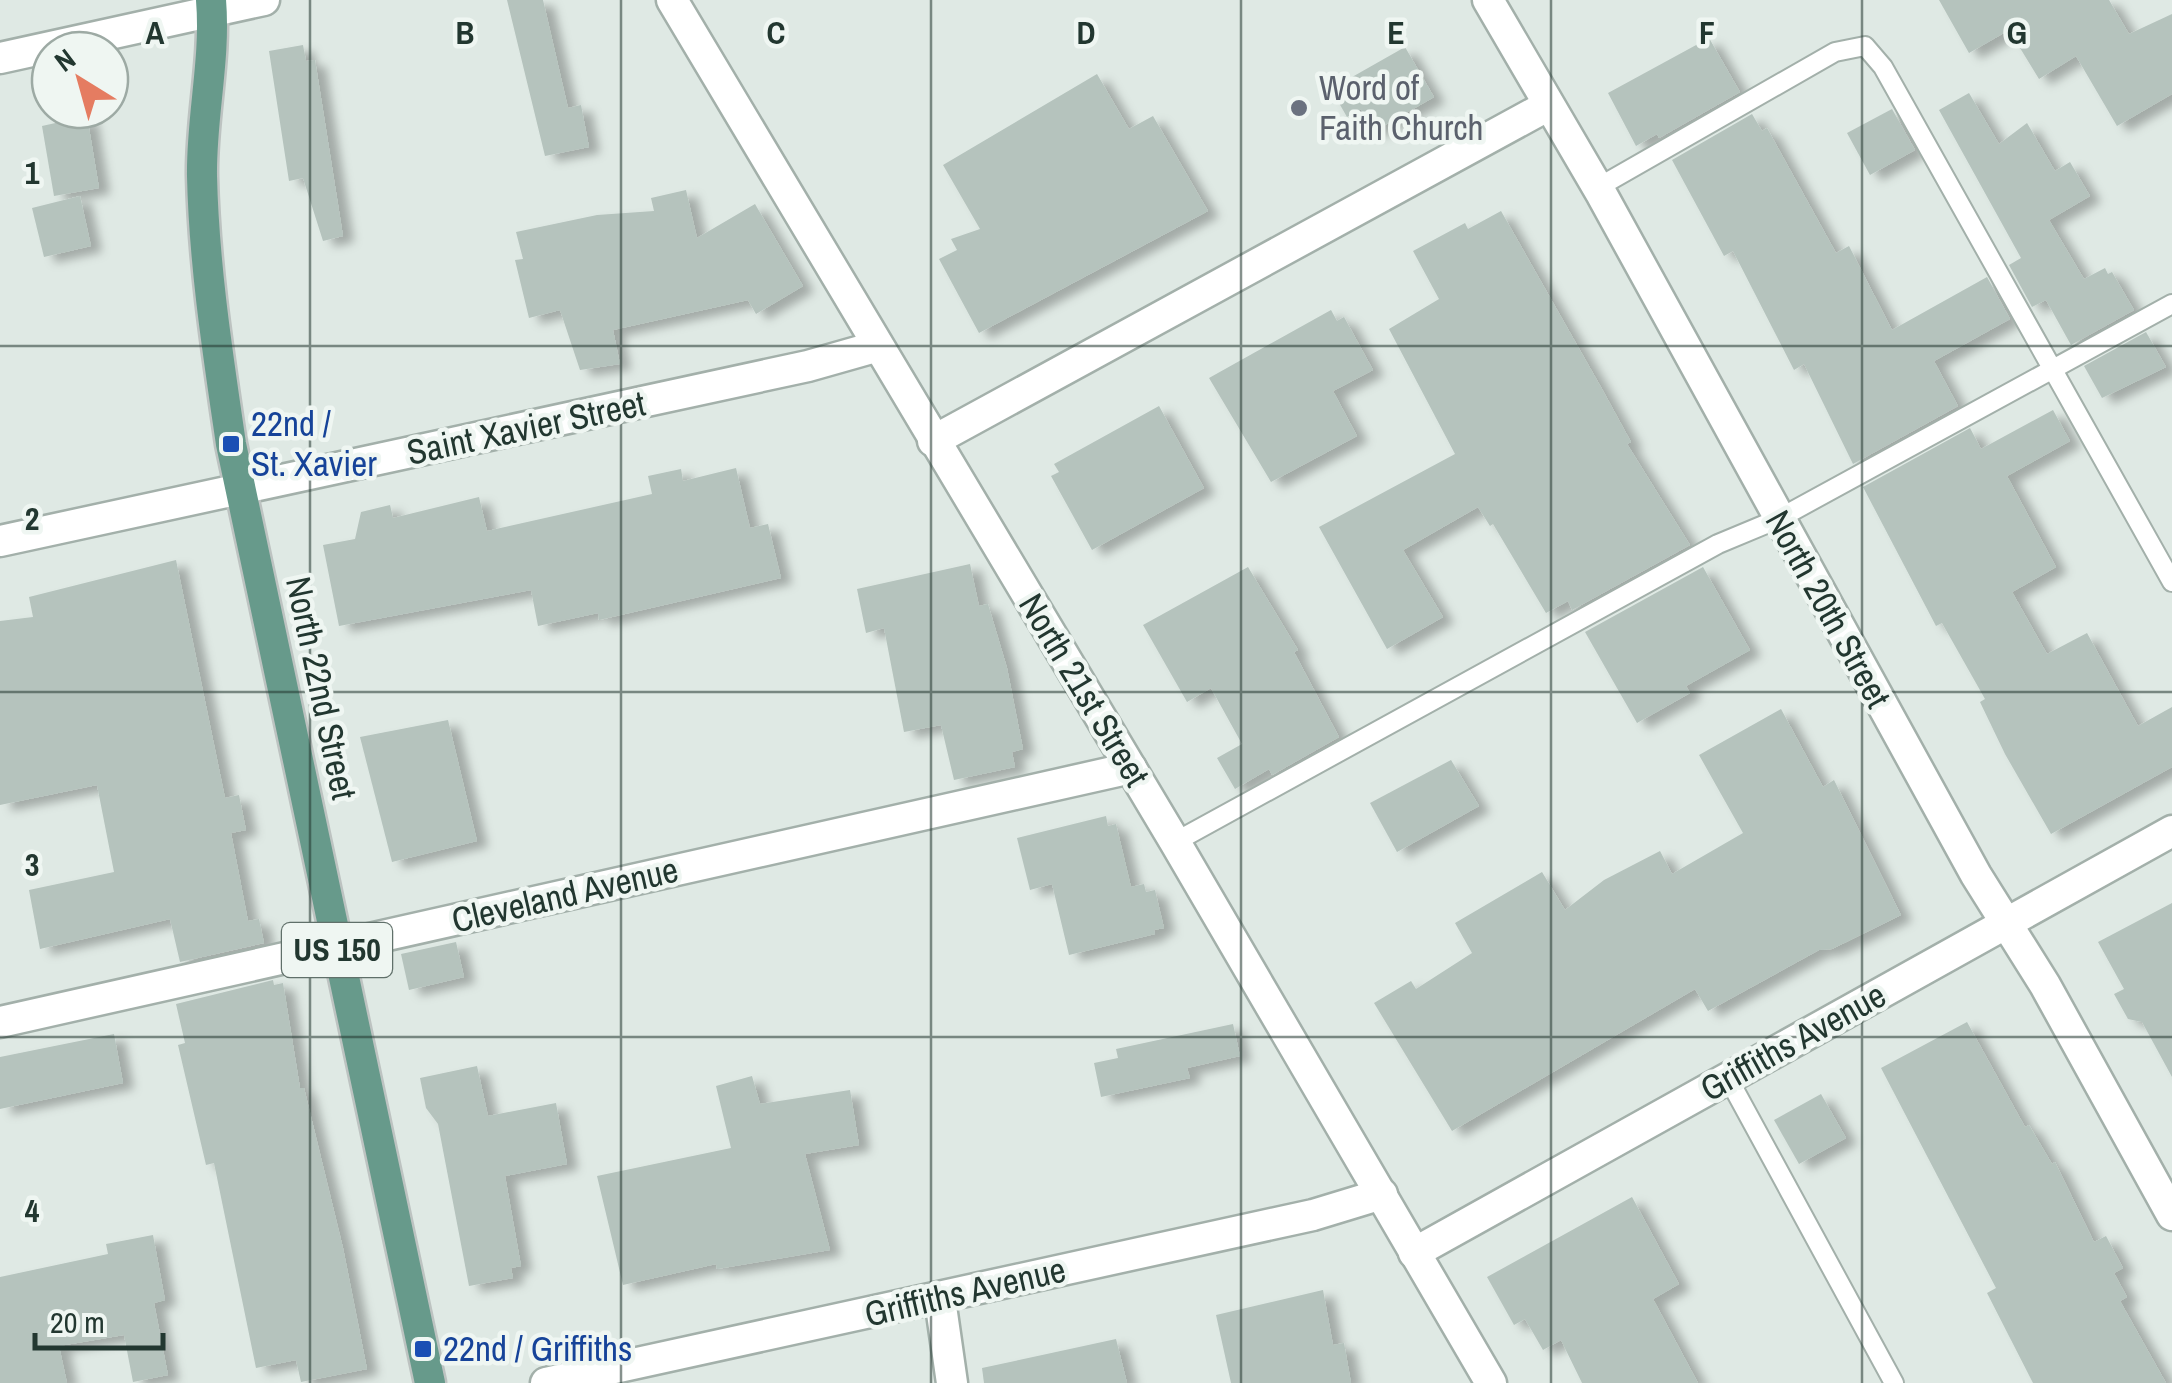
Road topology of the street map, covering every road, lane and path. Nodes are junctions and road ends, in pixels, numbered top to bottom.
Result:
1 (264, 0) edge
2 (672, 0) edge
3 (1488, 0) edge
4 (211, 6) edge
5 (0, 58) edge
6 (1547, 106) junction
7 (1597, 188) junction
8 (2172, 304) edge
9 (876, 347) junction
10 (2052, 369) junction
11 (933, 441) junction
12 (242, 491) junction
13 (1778, 518) junction
14 (0, 541) edge
15 (2172, 582) edge
16 (1130, 768) junction
17 (2172, 831) edge
18 (1175, 842) junction
19 (2007, 924) junction
20 (337, 947) junction
21 (0, 1022) edge
22 (1728, 1078) junction
23 (1382, 1194) junction
24 (2172, 1215) edge
25 (1414, 1253) junction
26 (940, 1299) junction
27 (430, 1383) edge
28 (546, 1383) edge
29 (952, 1383) edge
30 (1491, 1383) edge
31 (1894, 1383) edge

1 - 4 street
2 - 9 street, North 21st Street
3 - 6 street, North 20th Street
4 - 5 street
4 - 12 main road, North 22nd Street / US 150
6 - 7 street, North 20th Street
6 - 11 street
7 - 10 lane
7 - 13 street, North 20th Street
8 - 10 lane
9 - 11 street, North 21st Street
9 - 12 street, Saint Xavier Street
10 - 13 lane
10 - 15 lane
11 - 16 street, North 21st Street
12 - 14 street, Saint Xavier Street
12 - 20 main road, North 22nd Street / US 150
13 - 18 lane
13 - 19 street, North 20th Street
16 - 18 street, North 21st Street
16 - 20 street, Cleveland Avenue
17 - 19 street, Griffiths Avenue
18 - 23 street, North 21st Street
19 - 22 street, Griffiths Avenue
19 - 24 street, North 20th Street
20 - 21 street, Cleveland Avenue
20 - 27 main road, North 22nd Street / US 150
22 - 25 street, Griffiths Avenue
22 - 31 lane
23 - 25 street, North 21st Street
23 - 26 street, Griffiths Avenue
25 - 30 street, North 21st Street
26 - 28 street, Griffiths Avenue
26 - 29 street

